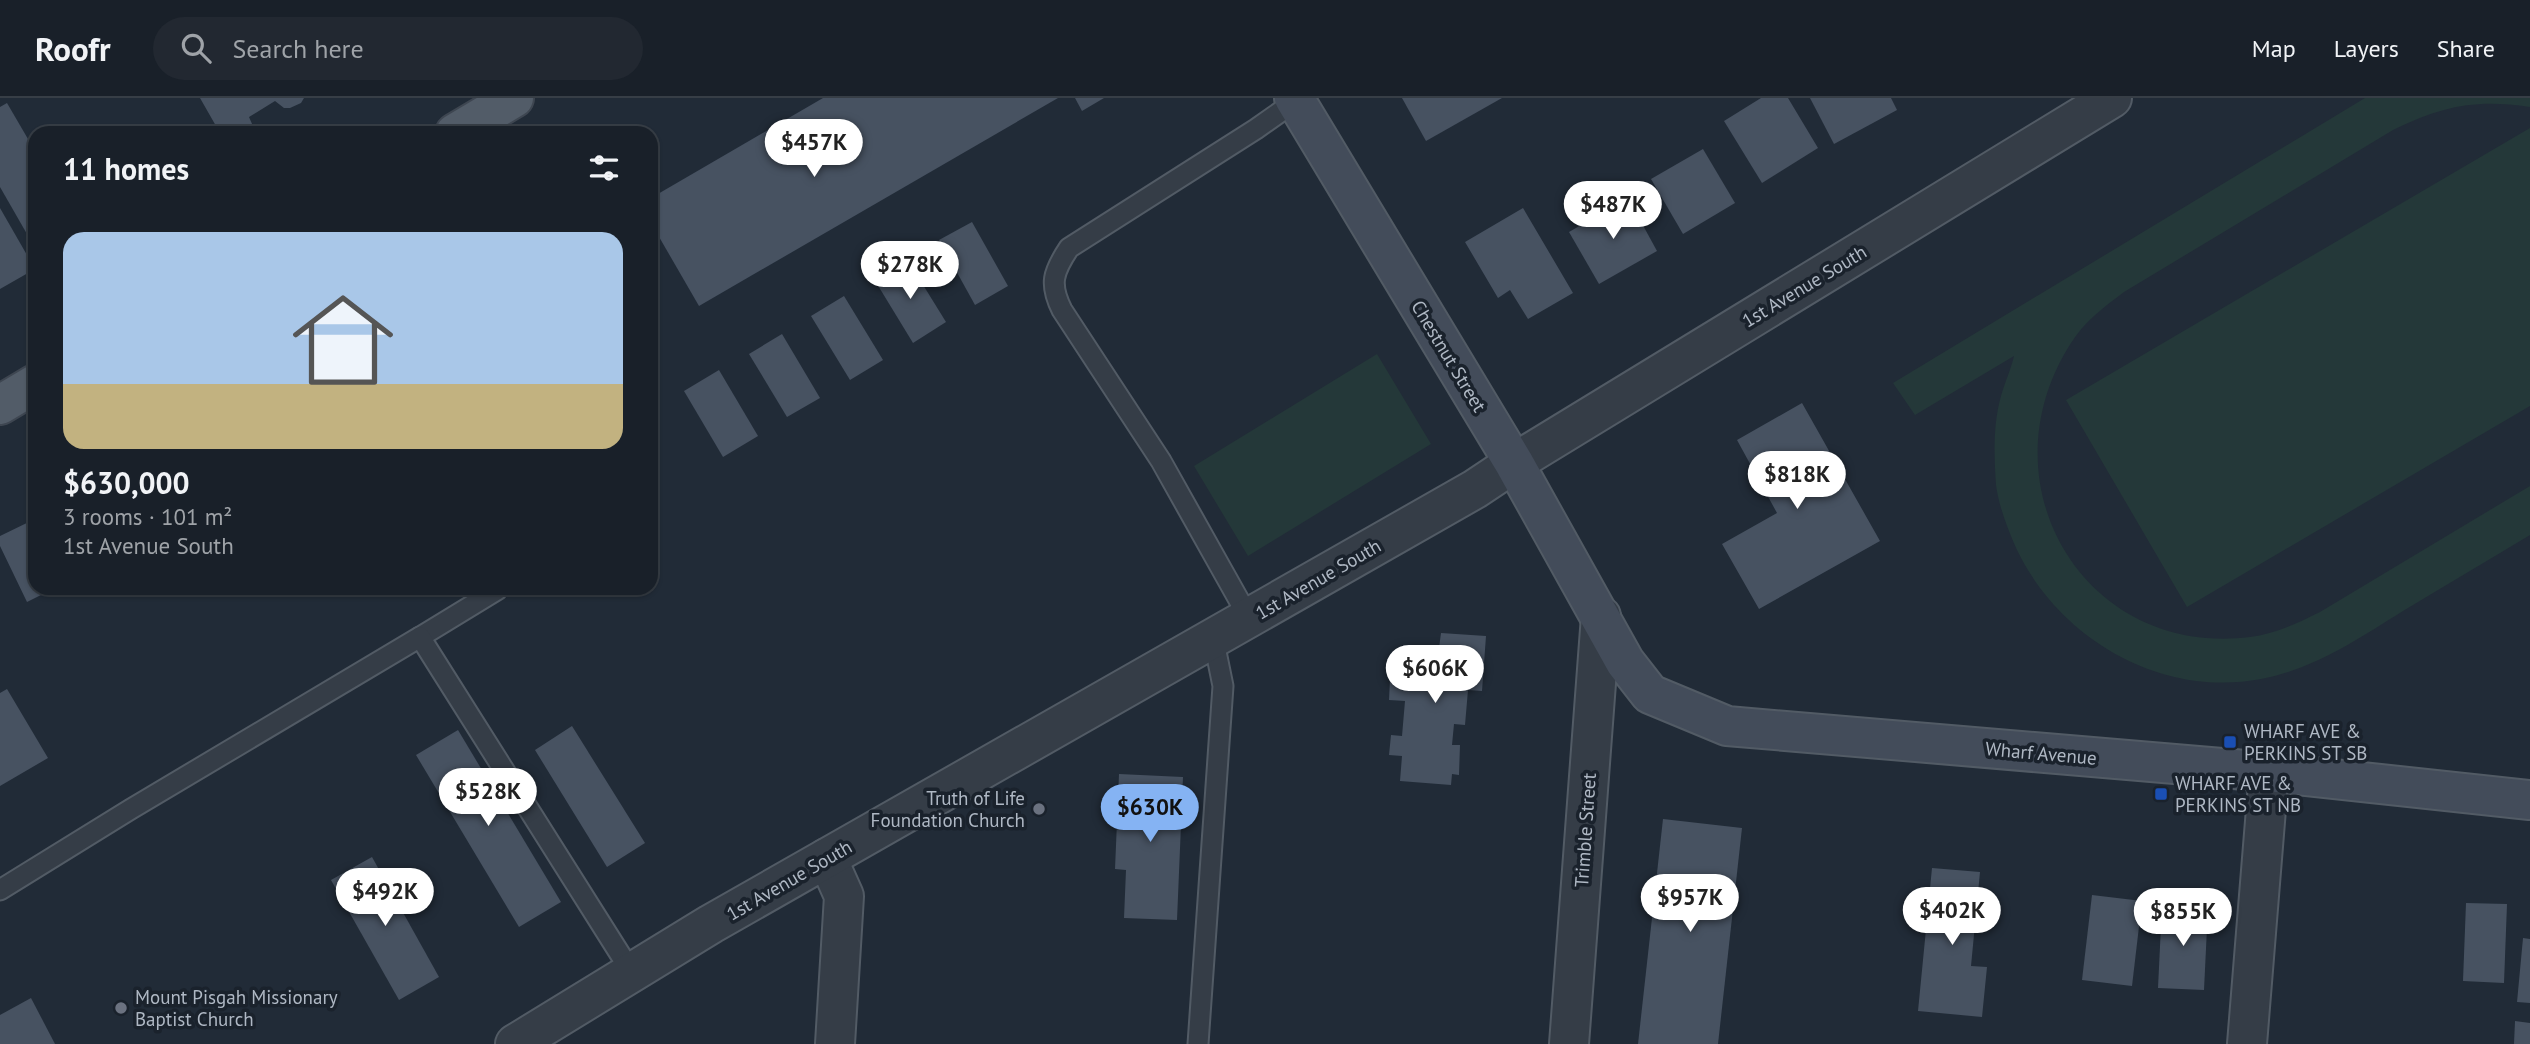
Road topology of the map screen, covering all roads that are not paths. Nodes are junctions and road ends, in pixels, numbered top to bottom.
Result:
1 (513, 98) edge
2 (2112, 98) edge
3 (1296, 99) edge
4 (467, 126) edge
5 (28, 388) edge
6 (0, 405) edge
7 (1514, 463) junction
8 (489, 595) edge
9 (1601, 616) junction
10 (1249, 618) junction
11 (420, 637) junction
12 (1213, 637) junction
13 (2269, 772) junction
14 (2530, 800) edge
15 (827, 858) junction
16 (0, 890) edge
17 (632, 973) junction
18 (515, 1044) edge
19 (835, 1044) edge
20 (1198, 1044) edge
21 (1569, 1044) edge
22 (2247, 1044) edge

1 - 4 main road
2 - 7 street, 1st Avenue South
3 - 7 street, Chestnut Street
3 - 10 lane
5 - 6 main road
7 - 9 street, Chestnut Street
7 - 10 street, 1st Avenue South
8 - 11 lane
9 - 13 street, Wharf Avenue
9 - 21 street, Trimble Street
10 - 12 street, 1st Avenue South
11 - 16 lane
11 - 17 lane
12 - 15 street, 1st Avenue South
12 - 20 lane
13 - 14 street, Wharf Avenue
13 - 22 street
15 - 17 street, 1st Avenue South
15 - 19 street
17 - 18 street, 1st Avenue South

